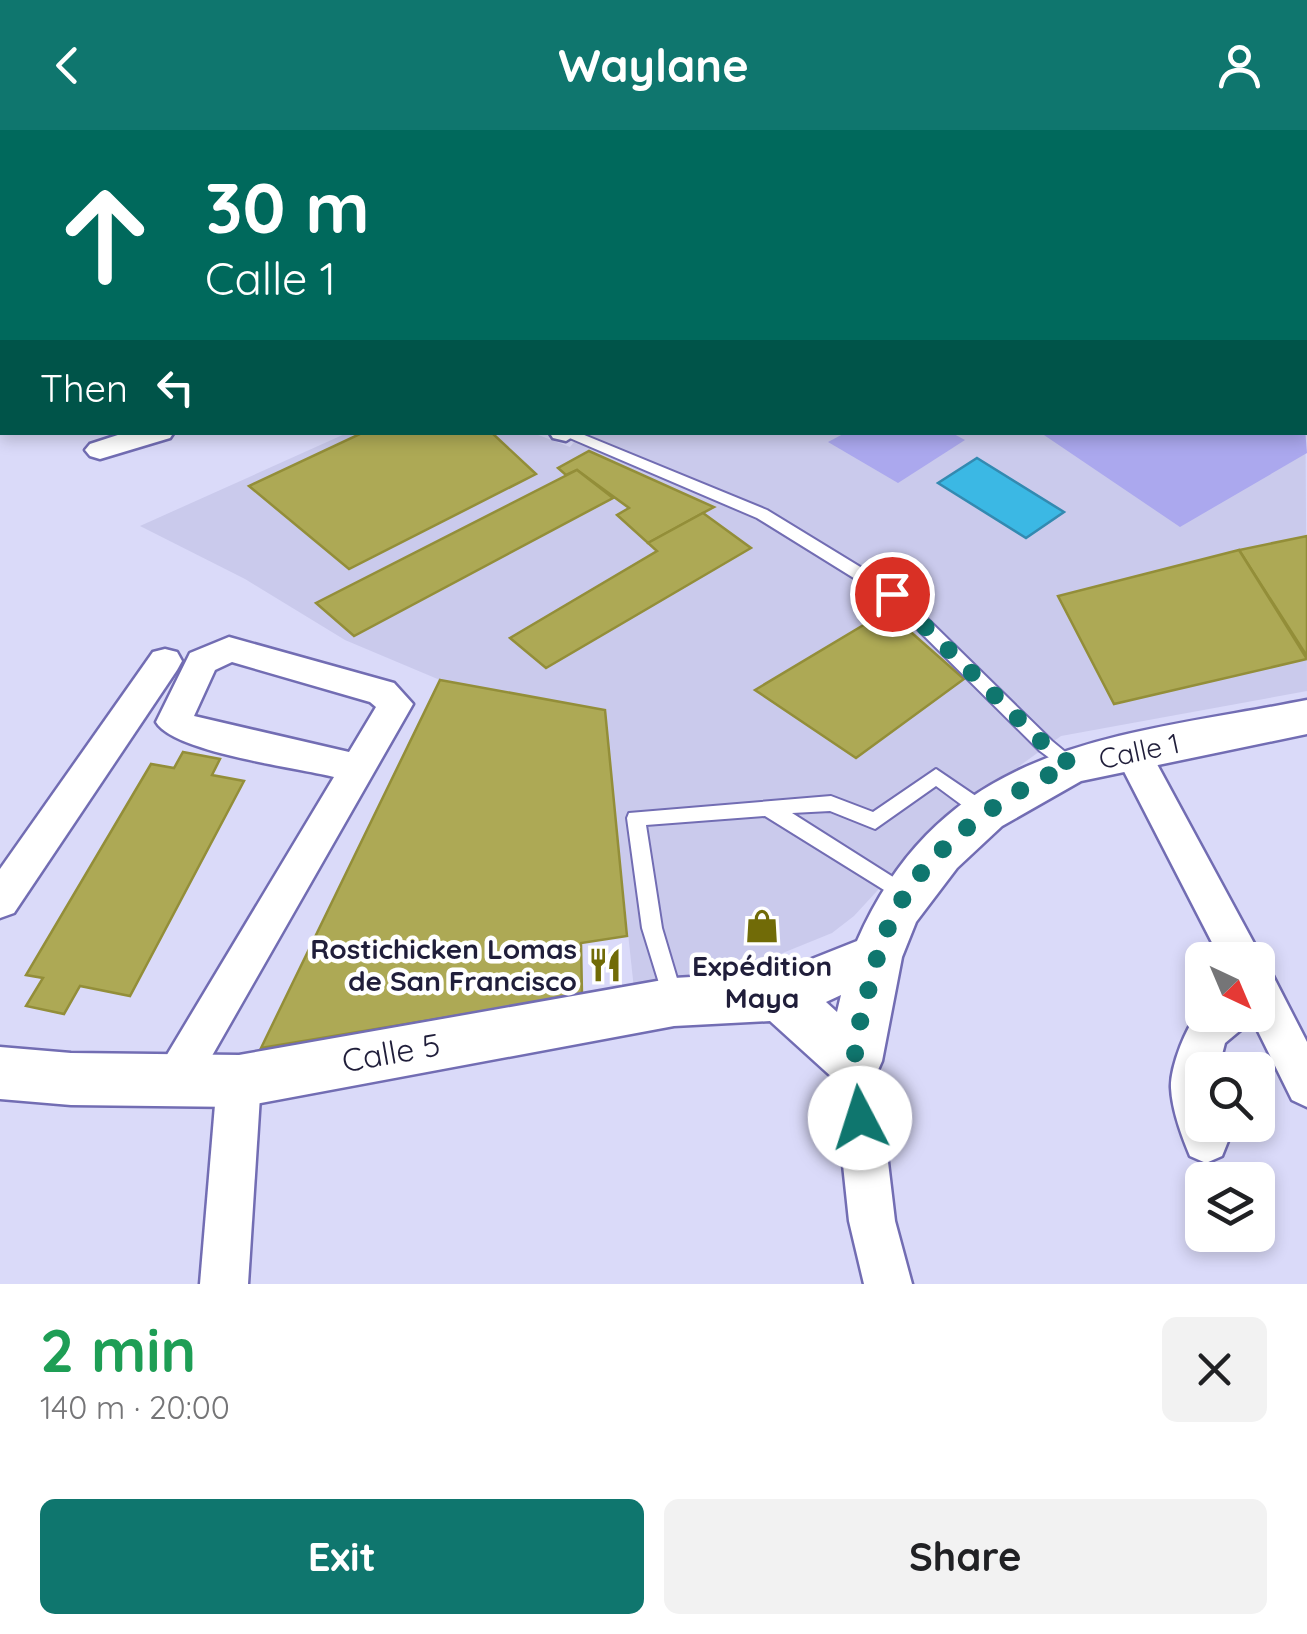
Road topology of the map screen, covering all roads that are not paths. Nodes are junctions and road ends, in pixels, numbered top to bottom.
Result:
1 (150, 435) edge
2 (569, 435) edge
3 (100, 450) dead end
4 (165, 661) dead end
5 (1307, 717) edge
6 (1132, 752) junction
7 (1072, 765) junction
8 (359, 768) junction
9 (768, 808) junction
10 (985, 812) junction
11 (905, 895) junction
12 (0, 901) edge
13 (1232, 942) edge
14 (876, 957) junction
15 (780, 996) junction
16 (674, 1002) junction
17 (1275, 1023) edge
18 (854, 1062) junction
19 (0, 1072) edge
20 (239, 1081) junction
21 (174, 1082) junction
22 (1307, 1086) edge
23 (224, 1284) edge
24 (888, 1284) edge

1 - 3 street
2 - 7 lane
4 - 12 street
5 - 6 street, Calle 1
6 - 7 street, Calle 1
6 - 13 street
7 - 10 street, Calle 1
8 - 8 street
8 - 21 street
9 - 10 lane
9 - 11 lane
9 - 16 lane
10 - 11 street, Calle 1
11 - 14 street, Calle 1
14 - 15 street, Calle 5
14 - 18 street, Calle 1
15 - 16 street, Calle 5
15 - 18 street
16 - 20 street, Calle 5
17 - 22 street
18 - 24 street
19 - 21 street, Calle 5
20 - 21 street, Calle 5
20 - 23 street

